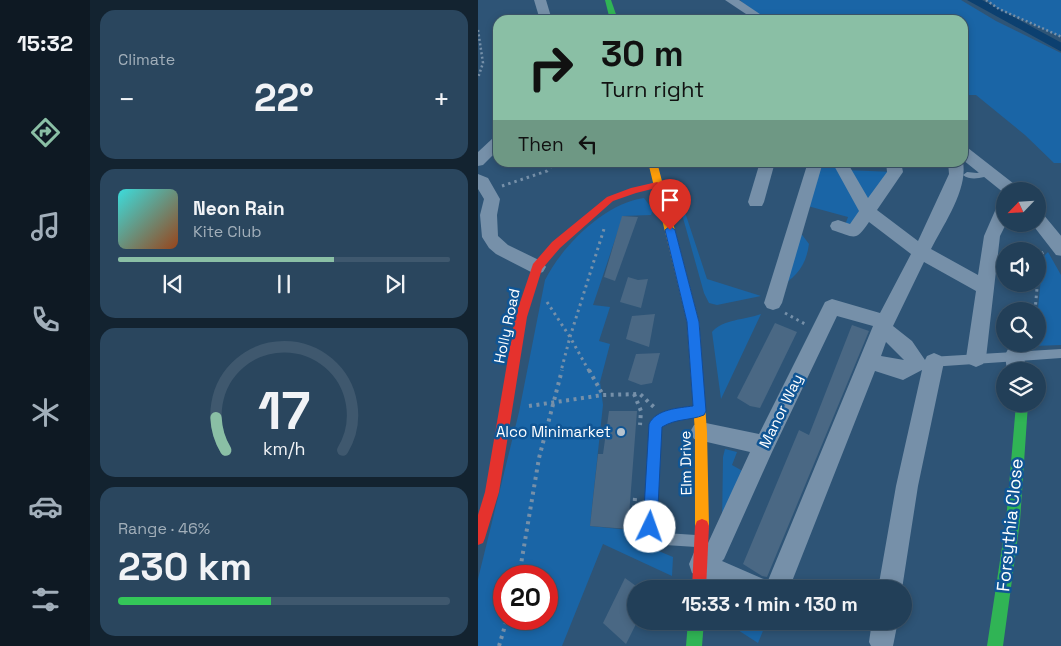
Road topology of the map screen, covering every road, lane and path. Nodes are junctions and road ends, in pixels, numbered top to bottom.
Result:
1 (540, 0) edge
2 (608, 0) edge
3 (731, 0) edge
4 (986, 0) edge
5 (544, 15) edge
6 (612, 15) edge
7 (755, 15) edge
8 (478, 30) edge
9 (1062, 37) edge
10 (478, 78) edge
11 (493, 146) edge
12 (968, 156) edge
13 (478, 161) edge
14 (551, 167) edge
15 (653, 167) edge
16 (766, 167) edge
17 (814, 167) edge
18 (842, 167) edge
19 (894, 167) edge
20 (961, 169) edge
21 (991, 172) junction
22 (1002, 182) edge
23 (483, 185) edge
24 (657, 185) junction
25 (610, 199) junction
26 (756, 202) dead end
27 (868, 212) junction
28 (838, 226) dead end
29 (996, 227) edge
30 (1046, 231) edge
31 (483, 239) edge
32 (1060, 247) edge
33 (921, 252) junction
34 (535, 273) junction
35 (984, 287) junction
36 (1036, 302) edge
37 (773, 303) joint
38 (887, 329) junction
39 (821, 330) junction
40 (570, 337) junction
41 (1062, 352) edge
42 (976, 358) junction
43 (870, 361) junction
44 (926, 362) junction
45 (1008, 362) edge
46 (1020, 362) edge
47 (895, 369) junction
48 (603, 394) junction
49 (634, 394) junction
50 (553, 403) junction
51 (700, 411) junction
52 (1021, 412) edge
53 (664, 418) junction
54 (640, 430) dead end
55 (701, 432) junction
56 (764, 444) junction
57 (635, 496) dead end
58 (632, 534) dead end
59 (478, 538) edge
60 (701, 554) junction
61 (521, 565) edge
62 (700, 580) edge
63 (743, 580) edge
64 (781, 580) edge
65 (891, 580) edge
66 (504, 630) edge
67 (695, 630) edge
68 (499, 646) edge
69 (694, 646) edge
70 (995, 646) edge

1 - 5 street
2 - 6 street
3 - 7 street
4 - 9 path
8 - 10 path
11 - 13 street
12 - 21 street
14 - 23 path
15 - 24 street, Elm Drive
16 - 26 street
17 - 37 street
18 - 27 street
19 - 27 street
20 - 21 lane
20 - 33 street
21 - 22 street
23 - 31 street
24 - 25 street, Holly Road
24 - 51 street, Elm Drive
25 - 34 street, Holly Road
25 - 40 path
27 - 28 street
27 - 33 street
29 - 35 street
30 - 32 street
31 - 34 street
32 - 36 path
33 - 35 street
33 - 38 street
34 - 40 path
34 - 59 street, Holly Road
35 - 42 street
37 - 39 path
38 - 39 street, Manor Way
38 - 43 street
38 - 44 street
38 - 47 street
39 - 56 street, Manor Way
40 - 48 path
40 - 50 path
41 - 46 lane
42 - 44 lane
42 - 45 lane
43 - 47 street
43 - 64 street
44 - 47 street
44 - 65 street
48 - 49 path
48 - 50 path
49 - 53 path
49 - 54 path
50 - 61 path
51 - 53 lane
51 - 55 street, Elm Drive
52 - 70 street, Forsythia Close
53 - 60 lane
55 - 56 street
55 - 60 street, Elm Drive
56 - 60 street, Manor Way
57 - 58 path
60 - 62 street, Elm Drive
60 - 63 street
66 - 68 path
67 - 69 street

